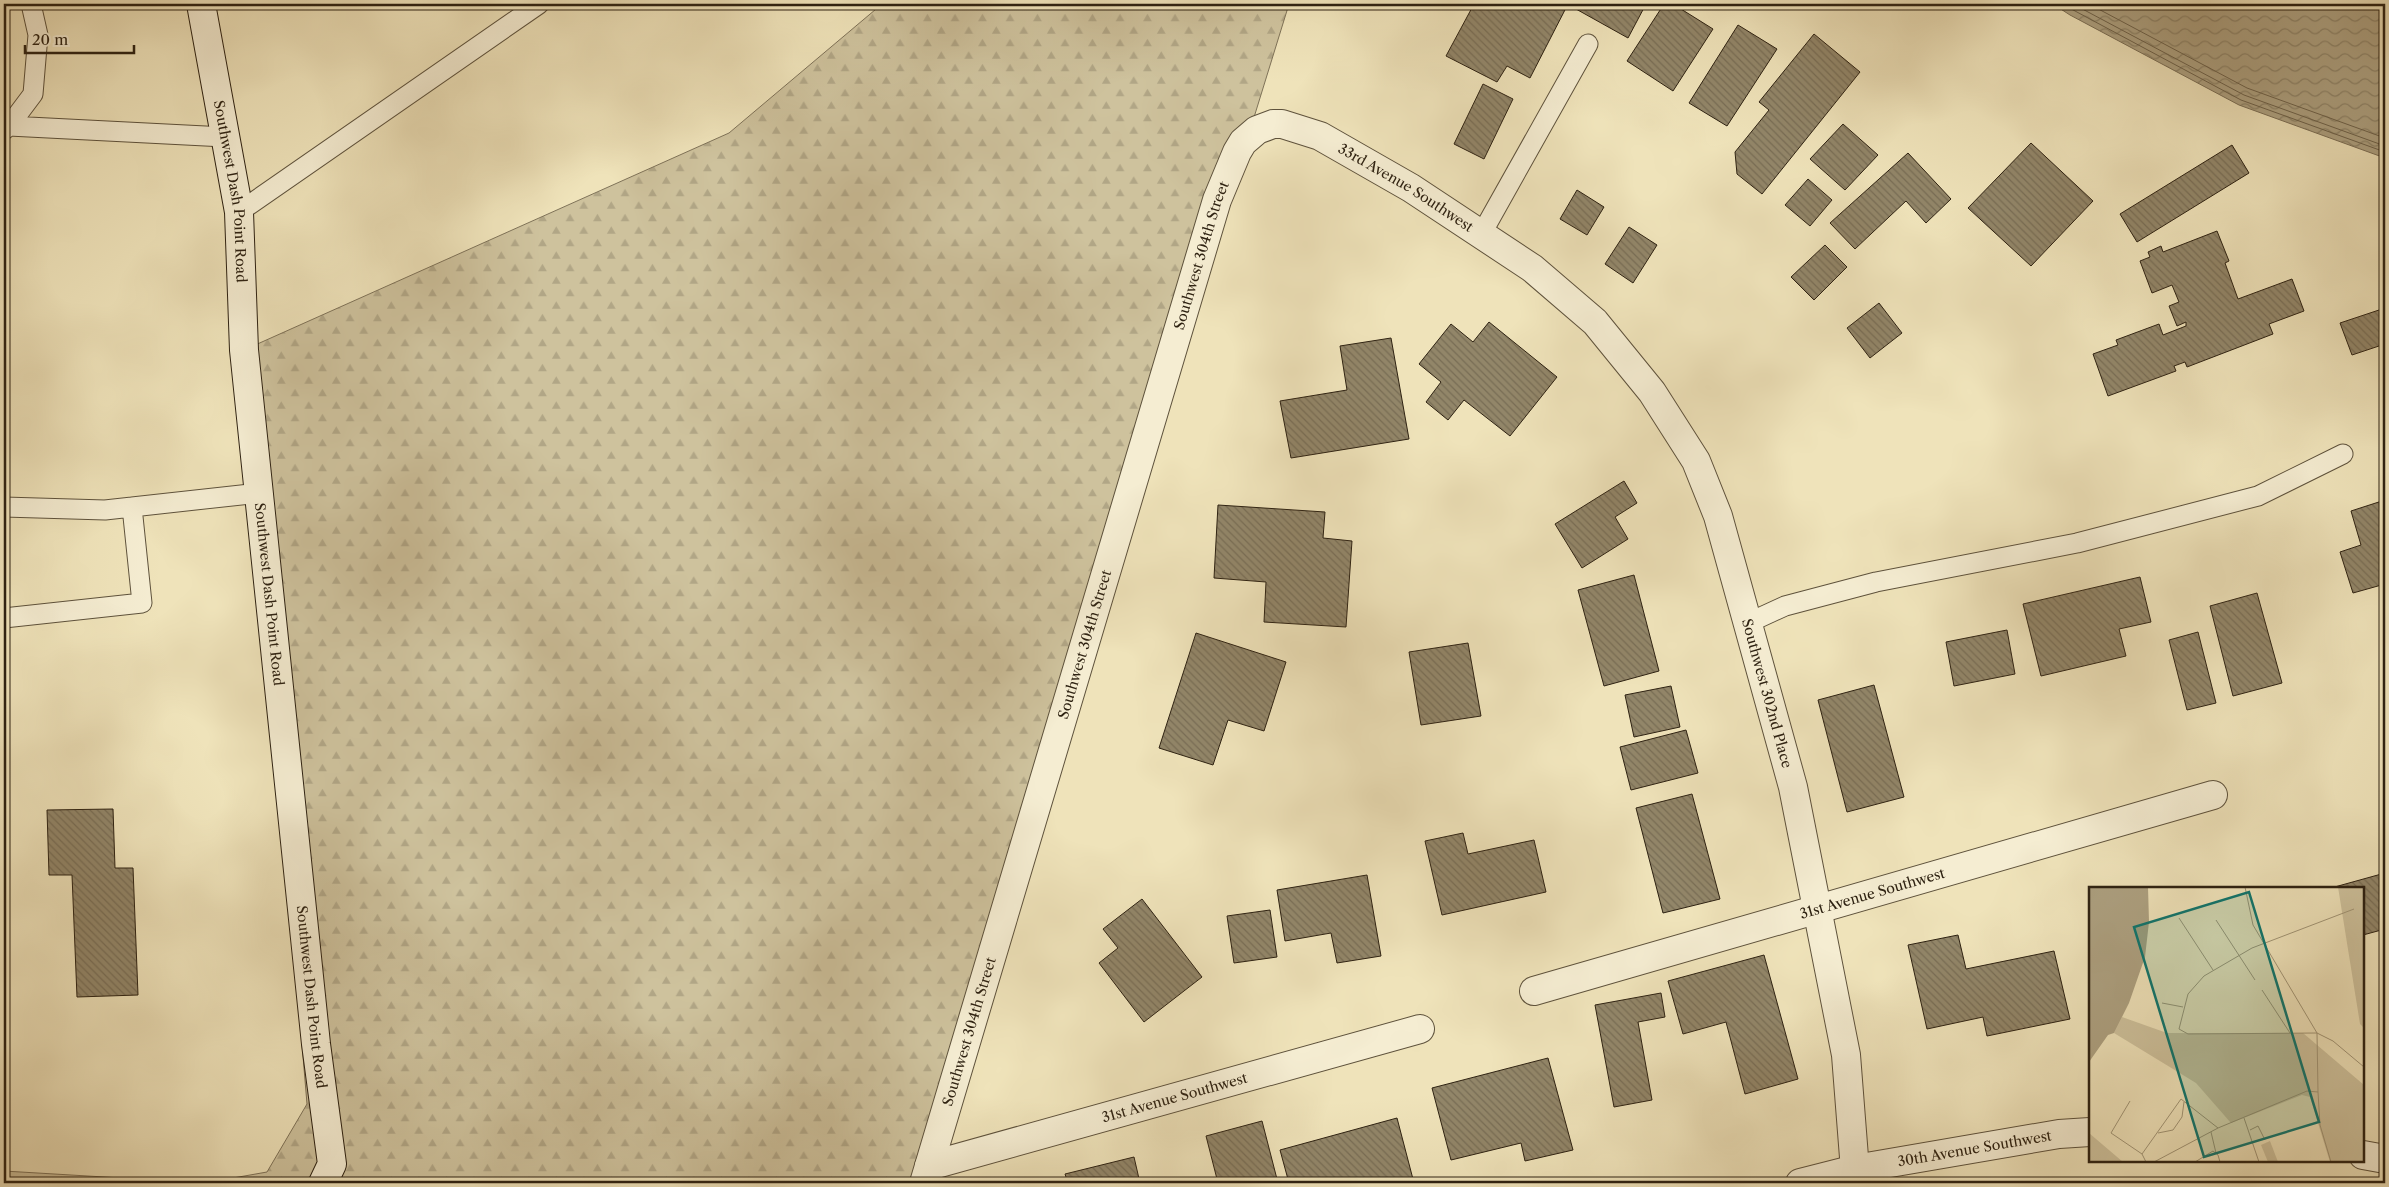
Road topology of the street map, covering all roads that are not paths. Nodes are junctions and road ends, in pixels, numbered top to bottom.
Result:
1 (31, 4) edge
2 (200, 4) edge
3 (539, 4) edge
4 (1588, 44) dead end
5 (1273, 124) joint
6 (7, 128) edge
7 (225, 137) junction
8 (239, 212) junction
9 (1482, 233) junction
10 (1532, 268) joint
11 (2343, 454) dead end
12 (259, 493) junction
13 (4, 507) edge
14 (132, 507) junction
15 (4, 618) edge
16 (1748, 622) junction
17 (2212, 795) dead end
18 (1817, 910) junction
19 (1534, 991) dead end
20 (1420, 1028) dead end
21 (2089, 1132) edge
22 (2364, 1155) edge
23 (2385, 1159) edge
24 (926, 1174) edge
25 (1855, 1176) edge
26 (323, 1183) edge
27 (1800, 1183) edge

1 - 6 lane
2 - 7 street, Southwest Dash Point Road
3 - 8 lane
4 - 9 lane
5 - 9 street, 33rd Avenue Southwest
5 - 24 street, Southwest 304th Street
6 - 7 lane
7 - 8 street, Southwest Dash Point Road
8 - 12 street, Southwest Dash Point Road
9 - 10 street, 33rd Avenue Southwest
10 - 16 street, Southwest 302nd Place
11 - 16 lane
12 - 14 lane
12 - 26 street, Southwest Dash Point Road
13 - 14 lane
14 - 15 lane
16 - 18 street, Southwest 302nd Place
17 - 18 street, 31st Avenue Southwest
18 - 19 street, 31st Avenue Southwest
18 - 25 street, Southwest 302nd Place
20 - 24 street, 31st Avenue Southwest
21 - 25 street, 30th Avenue Southwest
22 - 23 street
25 - 27 street, 30th Avenue Southwest

